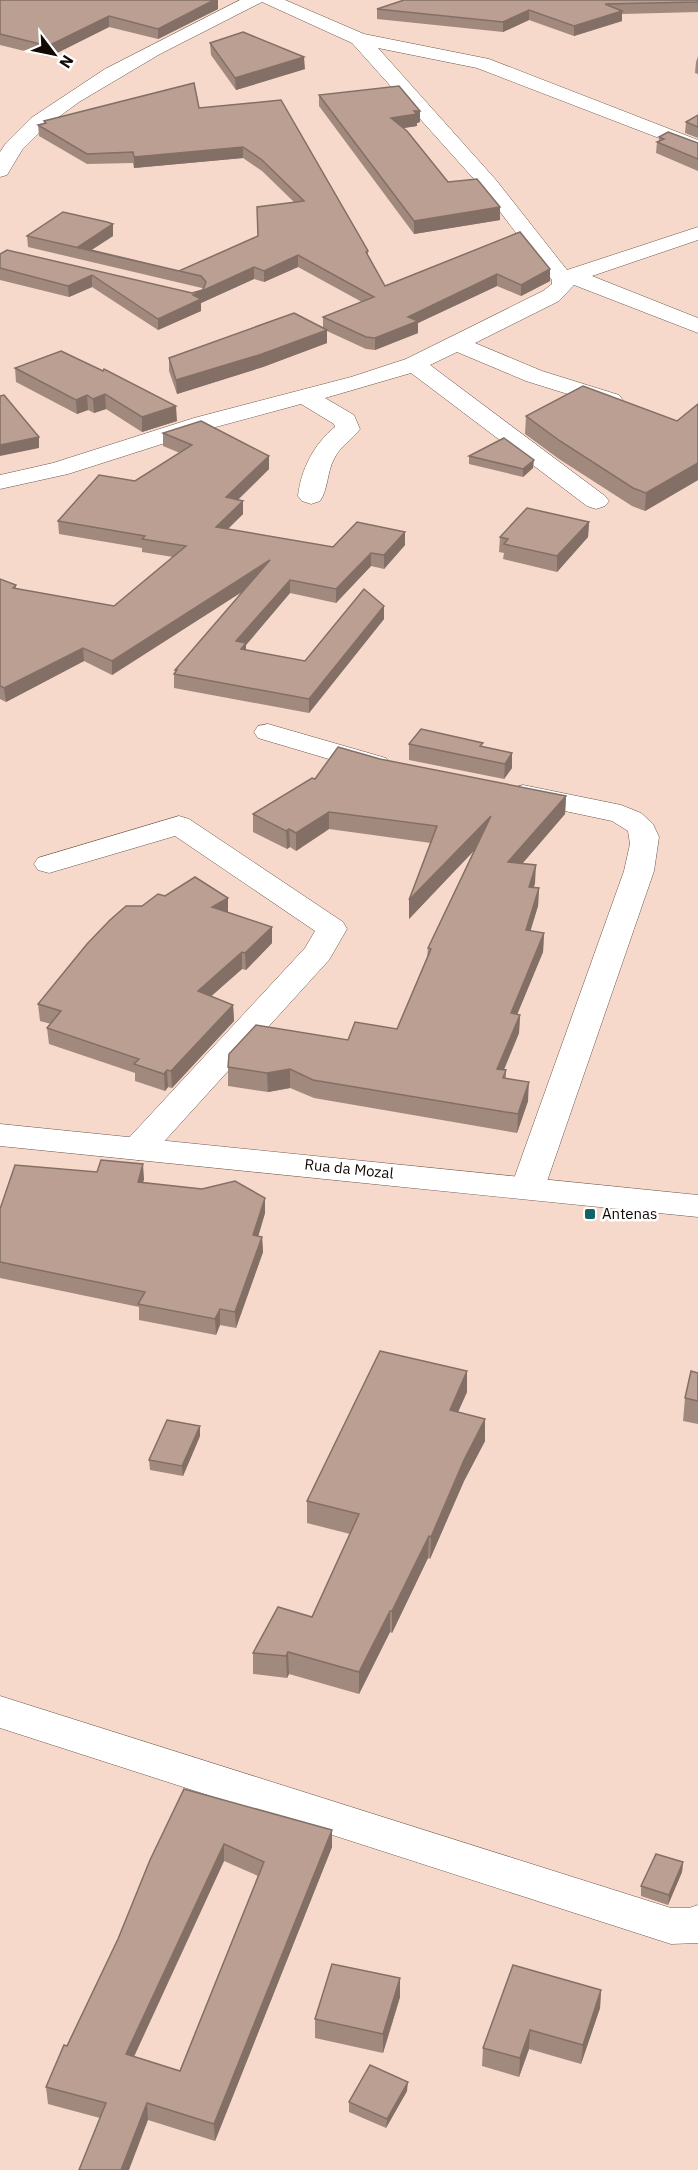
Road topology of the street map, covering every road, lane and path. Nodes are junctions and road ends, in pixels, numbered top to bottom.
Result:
1 (255, 0) edge
2 (270, 0) edge
3 (359, 39) junction
4 (698, 147) edge
5 (0, 171) edge
6 (698, 233) edge
7 (567, 278) junction
8 (698, 327) edge
9 (459, 344) junction
10 (414, 364) junction
11 (304, 396) junction
12 (611, 400) edge
13 (0, 482) edge
14 (311, 496) dead end
15 (596, 501) dead end
16 (268, 732) dead end
17 (402, 770) edge
18 (492, 788) edge
19 (50, 864) dead end
20 (0, 1135) edge
21 (138, 1149) junction
22 (528, 1187) junction
23 (698, 1206) edge
24 (0, 1712) edge
25 (698, 1923) edge

1 - 5 street
2 - 3 street
3 - 4 street
3 - 7 street
6 - 7 street
7 - 8 street
7 - 9 street
9 - 10 street
9 - 12 street
10 - 11 street
10 - 15 street
11 - 13 street
11 - 14 street
16 - 17 street
18 - 22 street
19 - 21 street
20 - 21 street, Rua da Mozal
21 - 22 street, Rua da Mozal
22 - 23 street, Rua da Mozal
24 - 25 street

